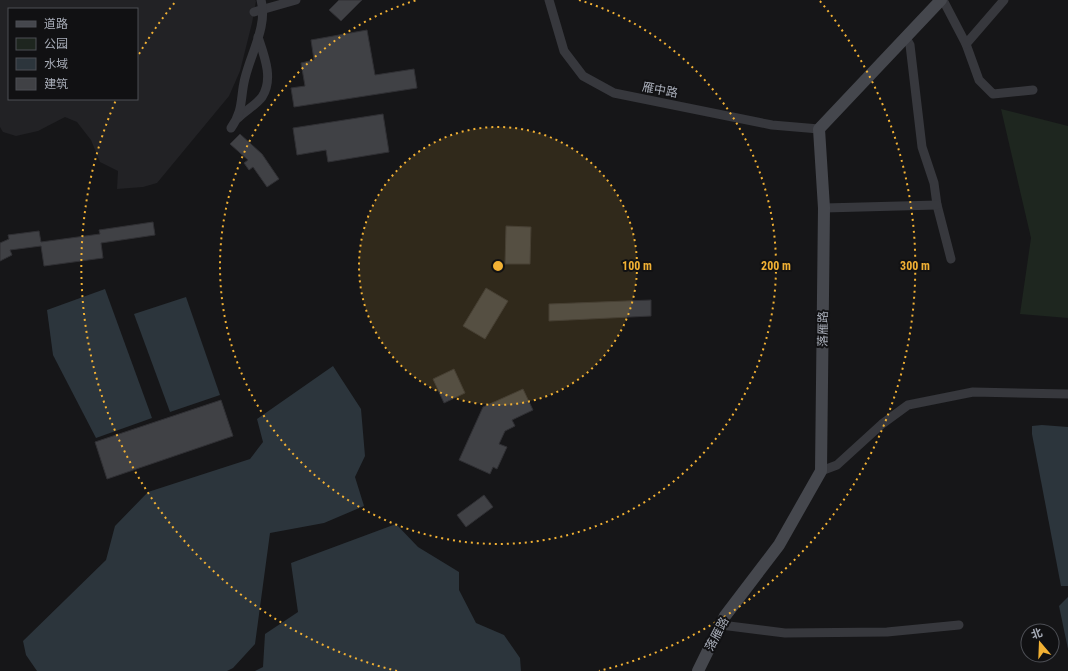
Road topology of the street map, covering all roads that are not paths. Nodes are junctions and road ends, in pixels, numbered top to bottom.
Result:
1 (296, 0) edge
2 (549, 0) edge
3 (942, 0) edge
4 (1004, 0) edge
5 (262, 4) edge
6 (254, 12) dead end
7 (258, 37) junction
8 (906, 38) junction
9 (966, 44) junction
10 (1033, 90) dead end
11 (238, 118) junction
12 (231, 128) dead end
13 (819, 129) junction
14 (937, 205) junction
15 (824, 208) junction
16 (951, 260) dead end
17 (1068, 394) edge
18 (821, 471) junction
19 (721, 625) junction
20 (959, 625) dead end
21 (698, 671) edge

1 - 5 street
2 - 13 street, 雁中路
3 - 8 street
3 - 9 street
4 - 9 street
5 - 6 street
5 - 7 street
7 - 11 street
7 - 11 street
8 - 13 street
8 - 14 street
9 - 10 street
11 - 12 street
13 - 15 street, 落雁路
14 - 15 street
14 - 16 street
15 - 18 street, 落雁路
17 - 18 street
18 - 19 street, 落雁路
19 - 20 street
19 - 21 street, 落雁路

